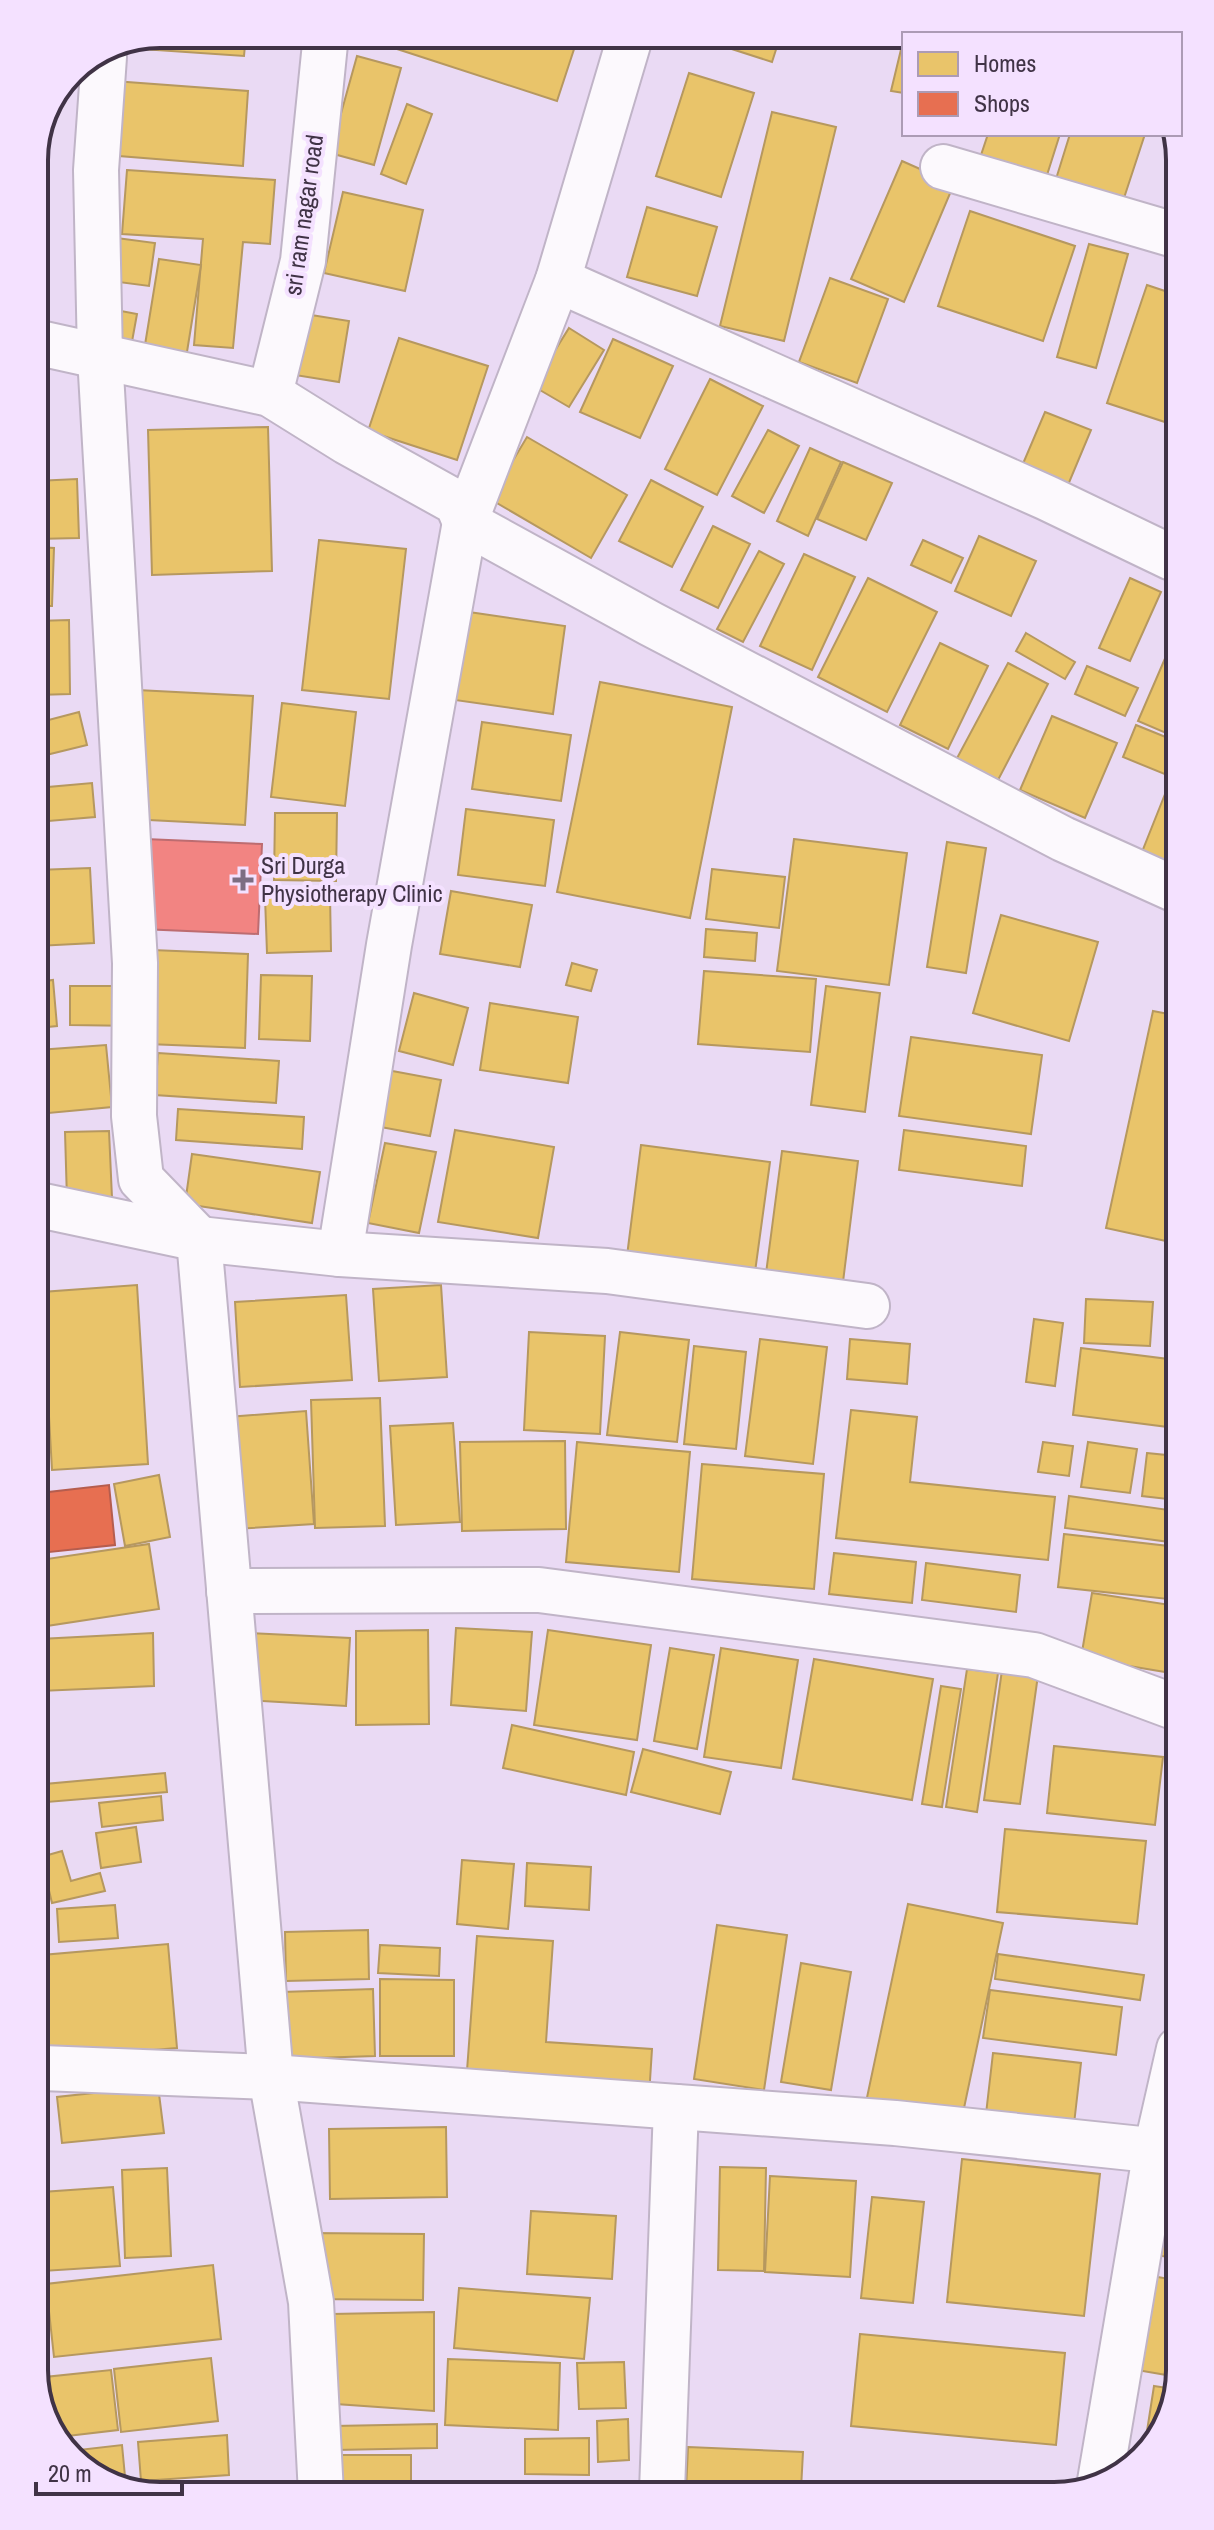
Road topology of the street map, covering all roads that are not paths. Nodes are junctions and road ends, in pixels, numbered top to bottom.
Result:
1 (325, 48) edge
2 (627, 48) edge
3 (103, 64) edge
4 (943, 167) dead end
5 (1166, 233) edge
6 (558, 280) junction
7 (48, 345) edge
8 (100, 356) junction
9 (270, 394) junction
10 (465, 522) junction
11 (1166, 555) edge
12 (1166, 885) edge
13 (48, 1207) edge
14 (199, 1239) junction
15 (340, 1254) junction
16 (867, 1306) dead end
17 (229, 1591) junction
18 (1166, 1704) edge
19 (48, 2068) edge
20 (271, 2077) junction
21 (676, 2107) junction
22 (1166, 2152) edge
23 (1166, 2157) edge
24 (1102, 2471) edge
25 (320, 2482) edge
26 (662, 2482) edge

1 - 9 street, sri ram nagar road
2 - 6 street
3 - 8 street
4 - 5 street
6 - 10 street
6 - 11 street
7 - 8 street
8 - 9 street
8 - 14 street
9 - 10 street
10 - 12 street
10 - 15 street
13 - 14 street
14 - 15 street
14 - 17 street
15 - 16 street
17 - 18 street
17 - 20 street
19 - 20 street
20 - 21 street
20 - 25 street
21 - 22 street
21 - 26 street
23 - 24 street

